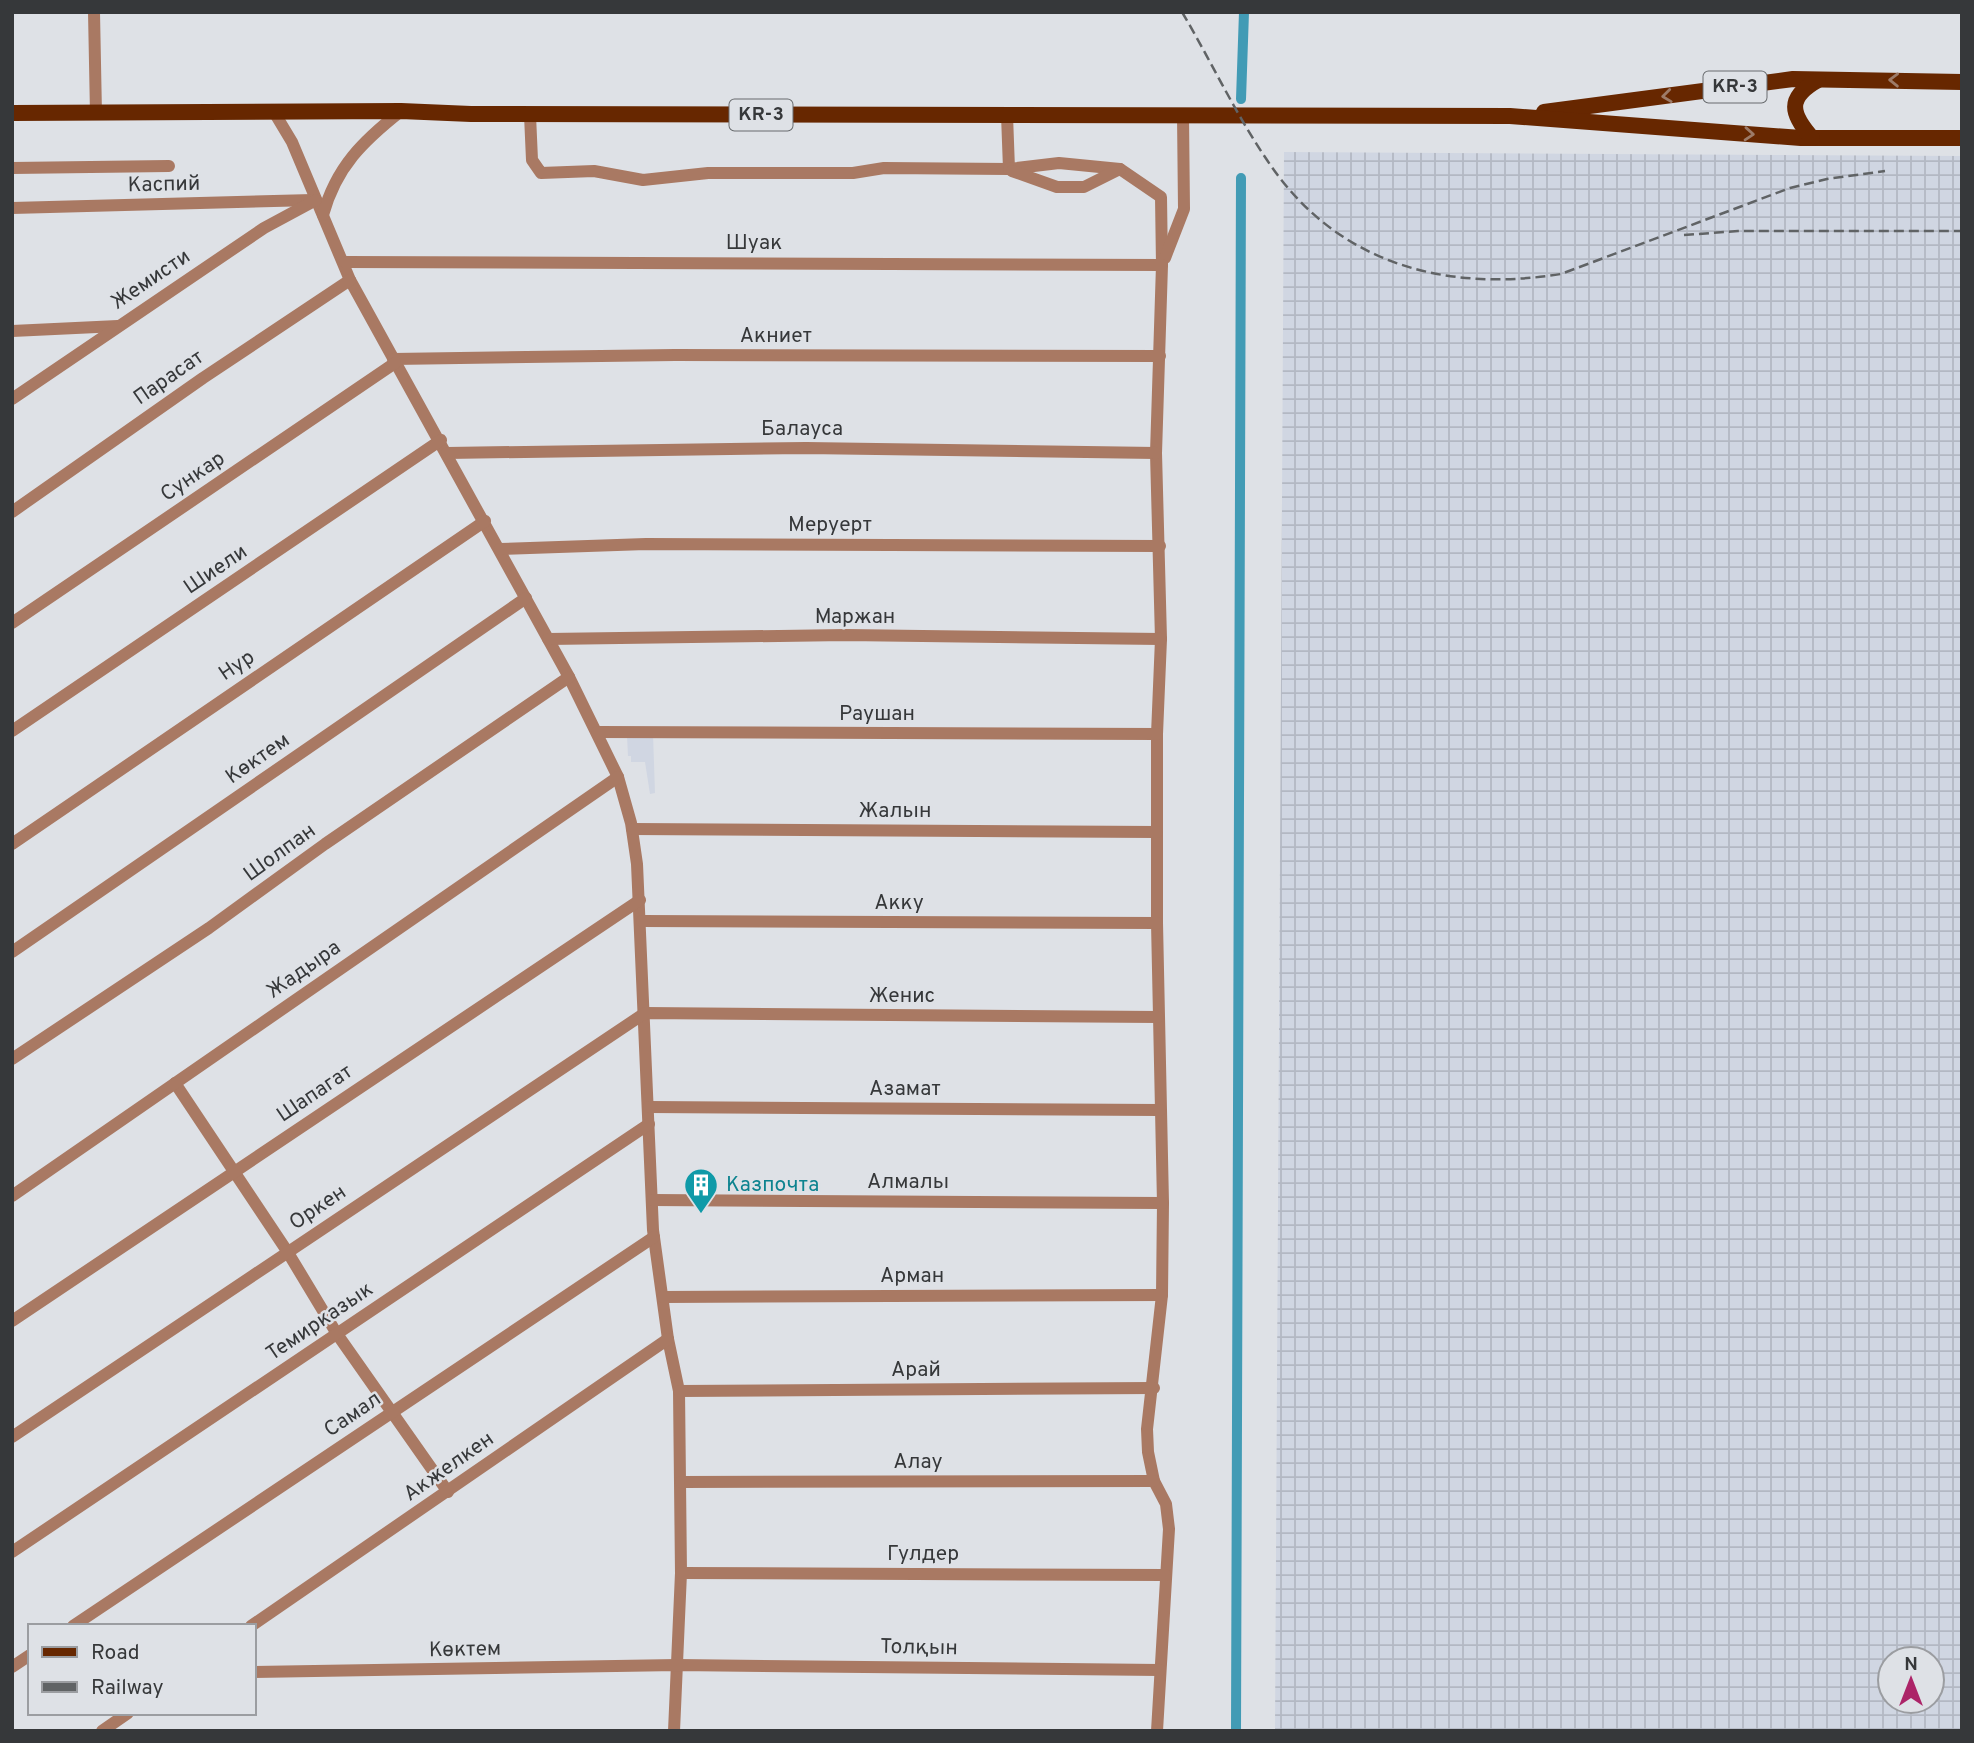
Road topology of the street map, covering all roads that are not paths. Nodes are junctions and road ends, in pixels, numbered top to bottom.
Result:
1 (94, 12) edge
2 (1820, 79) junction
3 (1962, 82) edge
4 (401, 111) junction
5 (274, 112) junction
6 (12, 113) edge
7 (96, 114) junction
8 (530, 114) junction
9 (1007, 115) junction
10 (1183, 116) junction
11 (1510, 116) junction
12 (1958, 136) edge
13 (1812, 138) junction
14 (169, 166) dead end
15 (12, 168) edge
16 (1009, 169) junction
17 (1120, 169) junction
18 (316, 200) junction
19 (12, 208) edge
20 (323, 215) junction
21 (345, 262) junction
22 (1162, 265) junction
23 (351, 280) junction
24 (118, 326) junction
25 (12, 331) edge
26 (1160, 356) junction
27 (394, 361) junction
28 (12, 400) edge
29 (441, 440) junction
30 (447, 453) junction
31 (1156, 453) junction
32 (12, 512) edge
33 (485, 521) junction
34 (1160, 546) junction
35 (500, 549) junction
36 (526, 598) junction
37 (12, 623) edge
38 (548, 639) junction
39 (1161, 639) junction
40 (569, 677) junction
41 (12, 732) edge
42 (597, 732) junction
43 (1157, 734) junction
44 (618, 777) junction
45 (632, 829) junction
46 (1157, 832) junction
47 (12, 844) edge
48 (640, 900) junction
49 (642, 921) junction
50 (1157, 923) junction
51 (12, 952) edge
52 (645, 1013) junction
53 (1158, 1017) junction
54 (12, 1059) edge
55 (175, 1083) junction
56 (649, 1107) junction
57 (1160, 1110) junction
58 (649, 1124) junction
59 (234, 1172) junction
60 (12, 1196) edge
61 (652, 1200) junction
62 (1163, 1203) junction
63 (654, 1237) junction
64 (287, 1251) junction
65 (1162, 1295) junction
66 (663, 1297) junction
67 (12, 1321) edge
68 (337, 1334) junction
69 (668, 1339) junction
70 (1154, 1388) junction
71 (679, 1391) junction
72 (394, 1411) junction
73 (12, 1437) edge
74 (1154, 1481) junction
75 (681, 1482) junction
76 (448, 1492) junction
77 (12, 1552) edge
78 (681, 1573) junction
79 (1166, 1575) junction
80 (76, 1624) edge
81 (254, 1624) edge
82 (28, 1656) edge
83 (677, 1665) junction
84 (12, 1667) edge
85 (1160, 1670) junction
86 (256, 1672) edge
87 (125, 1715) edge
88 (102, 1731) edge
89 (674, 1731) edge
90 (1157, 1731) edge

1 - 7 street
3 -> 2 main road, KR-3
2 -> 11 main road, KR-3
2 - 13 main road
4 - 5 main road, KR-3
4 - 8 main road, KR-3
4 - 20 street
5 - 7 main road, KR-3
5 - 18 street
6 - 7 main road, KR-3
8 - 9 main road, KR-3
8 - 16 street
9 - 10 main road, KR-3
9 - 16 street
10 - 11 main road, KR-3
10 - 22 street
11 -> 13 main road, KR-3
12 - 13 main road, KR-3
14 - 15 street
16 - 17 street
16 - 17 street
17 - 22 street
18 - 19 street, Каспий
18 - 20 street
18 - 24 street, Жемисти
20 - 21 street
21 - 22 street, Шуак
21 - 23 street
22 - 26 street
23 - 27 street
23 - 32 street, Парасат
24 - 25 street
24 - 28 street, Жемисти
26 - 27 street, Акниет
26 - 31 street
27 - 29 street
27 - 37 street, Сункар
29 - 30 street
29 - 41 street, Шиели
30 - 31 street, Балауса
30 - 33 street
31 - 34 street
33 - 35 street
33 - 47 street, Нур
34 - 35 street, Меруерт
34 - 39 street
35 - 36 street
36 - 38 street
36 - 51 street, Көктем
38 - 39 street, Маржан
38 - 40 street
39 - 43 street
40 - 42 street
40 - 54 street, Шолпан
42 - 43 street, Раушан
42 - 44 street
43 - 46 street
44 - 45 street
44 - 55 street, Жадыра
45 - 46 street, Жалын
45 - 48 street
46 - 50 street
48 - 49 street
48 - 59 street, Шапагат
49 - 50 street, Акку
49 - 52 street
50 - 53 street
52 - 53 street, Женис
52 - 56 street
52 - 64 street, Оркен
53 - 57 street
55 - 59 street
55 - 60 street, Жадыра
56 - 57 street, Азамат
56 - 58 street
57 - 62 street
58 - 61 street
58 - 68 street, Темирказык
59 - 64 street
59 - 67 street, Шапагат
61 - 62 street, Алмалы
61 - 63 street
62 - 65 street
63 - 66 street
63 - 72 street, Самал
64 - 68 street
64 - 73 street, Оркен
65 - 66 street, Арман
65 - 70 street
66 - 69 street
68 - 72 street
68 - 77 street, Темирказык
69 - 71 street
69 - 76 street, Акжелкен
70 - 71 street, Арай
70 - 74 street
71 - 75 street
72 - 76 street
72 - 80 street, Самал
74 - 75 street, Алау
74 - 79 street
75 - 78 street
76 - 81 street, Акжелкен
78 - 79 street, Гулдер
78 - 83 street
79 - 85 street
82 - 84 street
83 - 85 street, Толқын
83 - 86 street, Көктем
83 - 89 street
85 - 90 street
87 - 88 street

